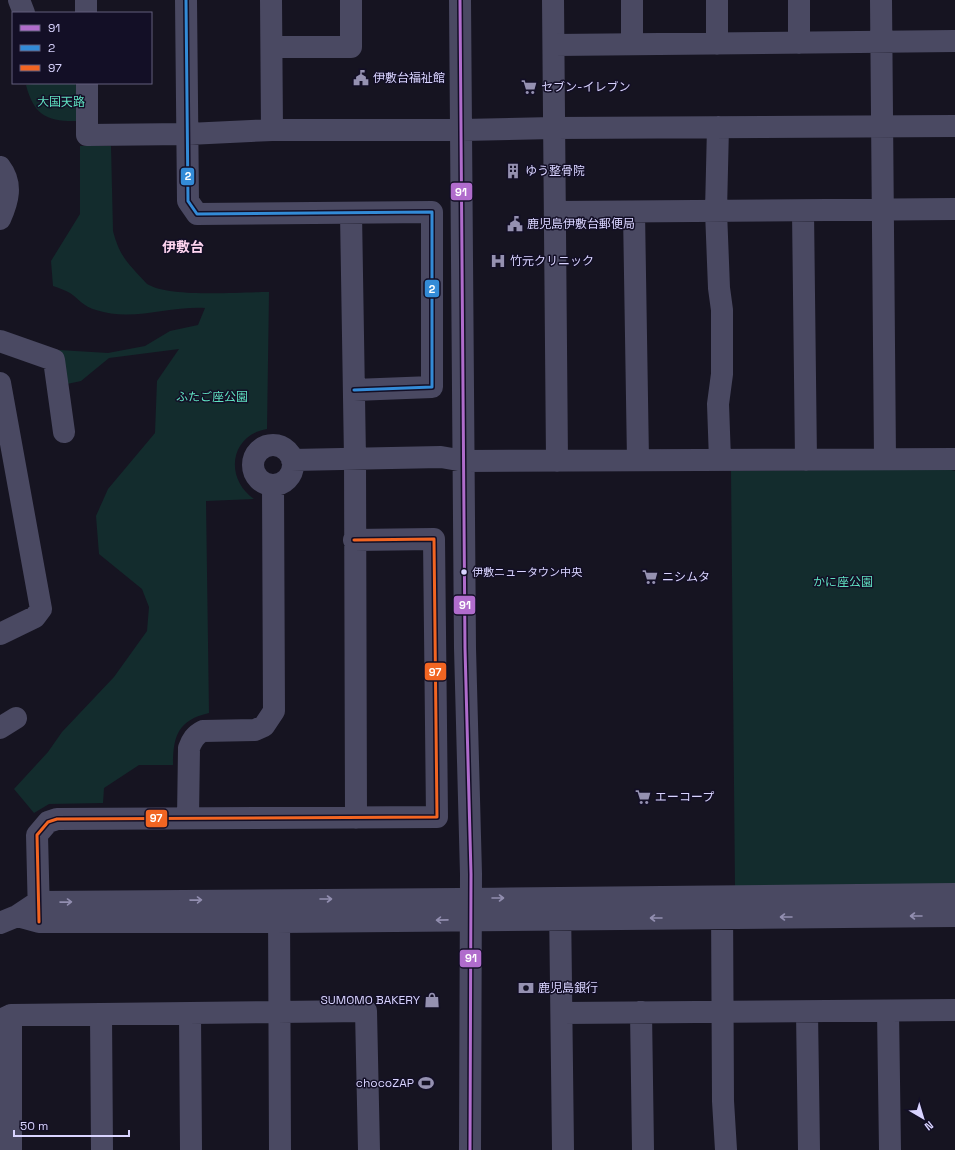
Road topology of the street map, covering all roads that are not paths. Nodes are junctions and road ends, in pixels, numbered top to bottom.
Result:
1 (19, 0) edge
2 (86, 0) edge
3 (186, 0) edge
4 (271, 0) edge
5 (351, 0) edge
6 (460, 0) edge
7 (553, 0) edge
8 (632, 0) edge
9 (717, 0) edge
10 (799, 0) edge
11 (881, 0) edge
12 (24, 12) edge
13 (86, 12) edge
14 (955, 41) edge
15 (881, 42) junction
16 (632, 43) junction
17 (799, 43) junction
18 (717, 44) junction
19 (554, 45) junction
20 (272, 48) junction
21 (87, 84) edge
22 (882, 126) junction
23 (955, 126) edge
24 (553, 128) junction
25 (718, 128) junction
26 (272, 130) junction
27 (462, 130) junction
28 (188, 134) junction
29 (0, 167) edge
30 (955, 209) edge
31 (883, 210) junction
32 (716, 211) junction
33 (802, 211) junction
34 (555, 212) junction
35 (634, 212) junction
36 (351, 214) junction
37 (0, 219) edge
38 (0, 341) edge
39 (0, 383) edge
40 (354, 390) junction
41 (64, 432) dead end
42 (886, 459) junction
43 (955, 459) edge
44 (638, 460) junction
45 (720, 460) junction
46 (806, 460) junction
47 (464, 461) junction
48 (557, 461) junction
49 (355, 464) junction
50 (292, 466) junction
51 (273, 486) junction
52 (354, 540) junction
53 (0, 634) edge
54 (188, 818) junction
55 (356, 818) junction
56 (955, 894) edge
57 (471, 898) junction
58 (279, 900) junction
59 (560, 908) junction
60 (722, 908) junction
61 (39, 912) junction
62 (955, 916) edge
63 (9, 919) edge
64 (471, 919) junction
65 (279, 922) junction
66 (955, 1010) edge
67 (888, 1011) junction
68 (278, 1012) junction
69 (641, 1012) junction
70 (722, 1012) junction
71 (807, 1012) junction
72 (562, 1013) junction
73 (101, 1014) junction
74 (190, 1014) junction
75 (5, 1018) edge
76 (12, 1150) edge
77 (102, 1150) edge
78 (191, 1150) edge
79 (280, 1150) edge
80 (369, 1150) edge
81 (470, 1150) edge
82 (563, 1150) edge
83 (643, 1150) edge
84 (726, 1150) edge
85 (809, 1150) edge
86 (890, 1150) edge

1 - 12 street
2 - 13 street
3 - 28 street
4 - 20 street
5 - 20 street
6 - 27 street
7 - 19 street
8 - 16 street
9 - 18 street
10 - 17 street
11 - 15 street
14 - 15 street
15 - 17 street
15 - 22 street
16 - 18 street
16 - 19 street
17 - 18 street
19 - 24 street
20 - 26 street
21 - 28 street
22 - 23 street
22 - 25 street
22 - 31 street
24 - 25 street
24 - 27 street
24 - 34 street
25 - 32 street
26 - 27 street
26 - 28 street
27 - 47 street
28 - 36 street
29 - 37 street
30 - 31 street
31 - 33 street
31 - 42 street
32 - 33 street
32 - 35 street
32 - 45 street
33 - 46 street
34 - 35 street
34 - 48 street
35 - 44 street
36 - 40 street
36 - 40 street
38 - 41 street
39 - 53 street
40 - 49 street
42 - 43 street
42 - 46 street
44 - 45 street
44 - 48 street
45 - 46 street
47 - 48 street
47 - 49 street
47 - 57 street
49 - 50 street
49 - 52 street
50 - 51 street
50 - 51 street
51 - 54 street
52 - 55 street
52 - 55 street
54 - 55 street
54 - 61 street
56 - 60 street
58 -> 57 street
57 -> 59 street
57 - 64 street
61 -> 58 street
58 - 65 street
59 - 60 street
59 - 64 street
59 - 72 street
62 -> 60 street
60 - 70 street
61 - 63 street
61 - 65 street
64 -> 65 street
64 - 81 street
65 - 68 street
66 - 67 street
67 - 71 street
67 - 86 street
68 - 74 street
68 - 79 street
68 - 80 street
69 - 70 street
69 - 72 street
69 - 83 street
70 - 71 street
70 - 84 street
71 - 85 street
72 - 82 street
73 - 74 street
73 - 75 street
73 - 77 street
74 - 78 street
75 - 76 street

